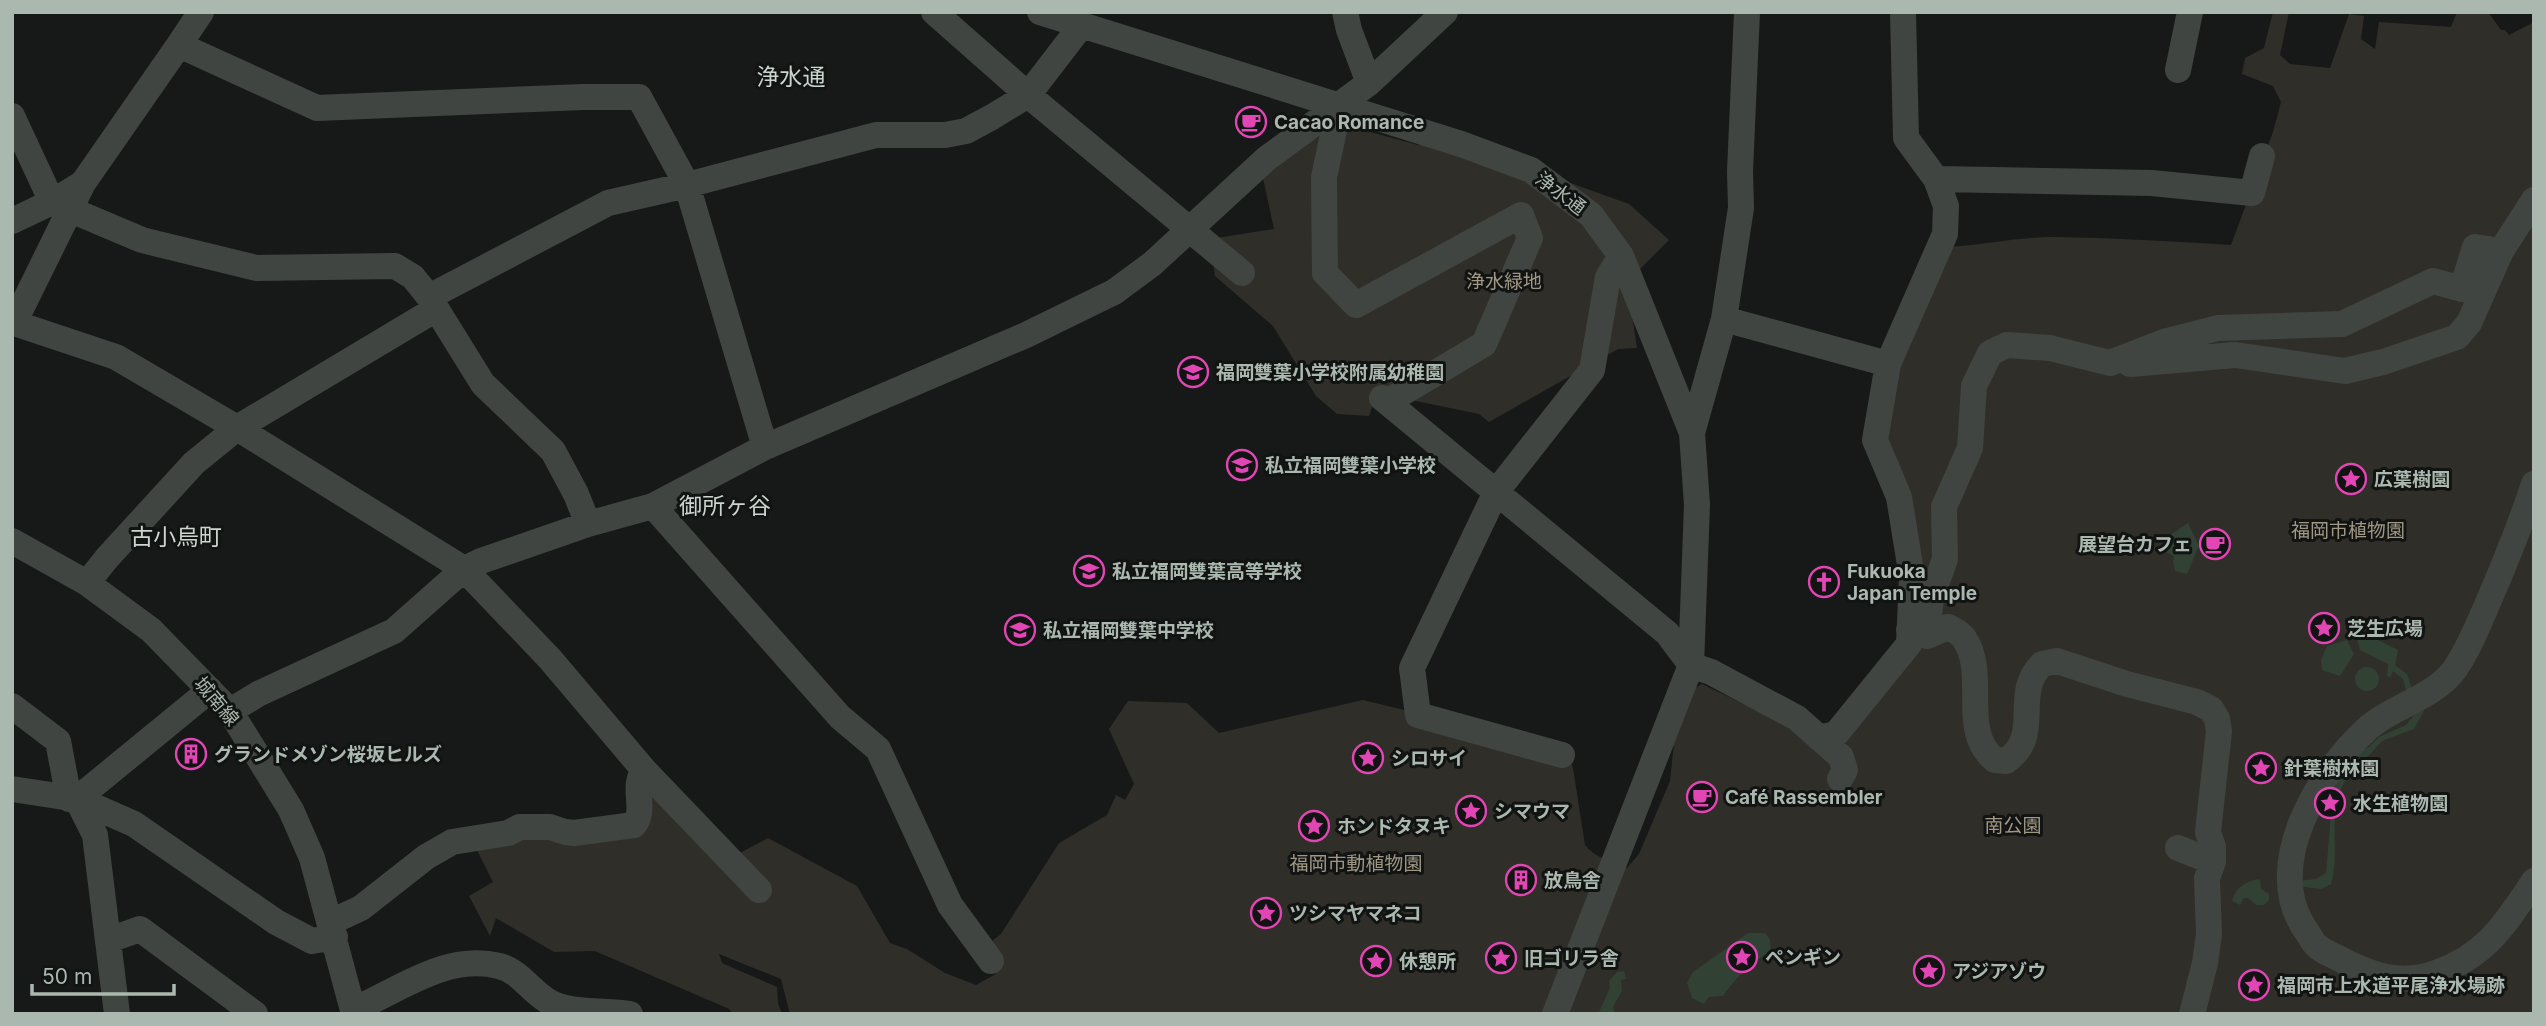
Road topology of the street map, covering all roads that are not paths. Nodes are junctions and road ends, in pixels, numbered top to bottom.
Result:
1 (201, 12) edge
2 (934, 12) edge
3 (1040, 12) edge
4 (1345, 12) edge
5 (1445, 12) edge
6 (1747, 12) edge
7 (1903, 12) edge
8 (2190, 12) edge
9 (1081, 26) junction
10 (179, 45) junction
11 (2178, 70) dead end
12 (1369, 83) junction
13 (1028, 95) junction
14 (1339, 107) junction
15 (12, 116) edge
16 (2262, 156) dead end
17 (1937, 179) junction
18 (687, 185) junction
19 (2534, 200) edge
20 (61, 206) junction
21 (12, 221) edge
22 (1188, 229) junction
23 (2501, 251) junction
24 (1621, 256) junction
25 (1242, 273) dead end
26 (433, 303) junction
27 (1724, 319) junction
28 (13, 325) edge
29 (2110, 363) junction
30 (1888, 364) junction
31 (237, 428) junction
32 (1692, 433) junction
33 (765, 447) junction
34 (2534, 484) edge
35 (1496, 492) junction
36 (653, 506) junction
37 (588, 524) junction
38 (12, 541) edge
39 (464, 569) junction
40 (88, 583) junction
41 (1918, 633) junction
42 (1691, 665) junction
43 (210, 690) junction
44 (12, 706) edge
45 (230, 711) junction
46 (1819, 738) junction
47 (1562, 755) dead end
48 (644, 770) junction
49 (1840, 779) dead end
50 (12, 789) edge
51 (73, 799) junction
52 (2178, 848) dead end
53 (2213, 862) junction
54 (2534, 881) edge
55 (759, 890) dead end
56 (333, 930) junction
57 (109, 940) junction
58 (992, 961) dead end
59 (354, 1012) edge
60 (117, 1014) edge
61 (255, 1014) edge
62 (630, 1014) edge
63 (1555, 1014) edge
64 (2192, 1014) edge

1 - 10 street
2 - 13 street
3 - 9 street, 浄水通
4 - 12 street
5 - 12 street
6 - 27 street
7 - 17 street
8 - 11 street
9 - 13 street
9 - 14 street, 浄水通
10 - 18 street
10 - 20 street
12 - 14 street
13 - 18 street
13 - 22 street
14 - 22 street
14 - 24 street, 浄水通
14 - 35 street
15 - 20 street
16 - 17 street
17 - 30 street
18 - 26 street
18 - 33 street
19 - 23 street
20 - 21 street
20 - 26 street
20 - 28 street
22 - 25 street
22 - 33 street
23 - 29 street
23 - 29 street
24 - 32 street, 浄水通
24 - 35 street
26 - 31 street
26 - 37 street
27 - 30 street
27 - 32 street
28 - 31 street
29 - 41 street
30 - 41 street
31 - 39 street
31 - 40 street
32 - 42 street, 浄水通
33 - 36 street
34 - 54 street
35 - 42 street
35 - 47 street
36 - 37 street
36 - 58 street
37 - 39 street
38 - 40 street, 城南線
39 - 45 street
39 - 48 street
40 - 43 street, 城南線
41 - 46 street
41 - 53 street
42 - 46 street
42 - 63 street, 浄水通
43 - 45 street, 城南線
43 - 51 street
44 - 51 street
45 - 56 street, 城南線
46 - 49 street
48 - 55 street
48 - 56 street
50 - 51 street
51 - 56 street
51 - 57 street
52 - 53 street
53 - 64 street
56 - 59 street, 城南線
57 - 60 street
57 - 61 street
59 - 62 street

